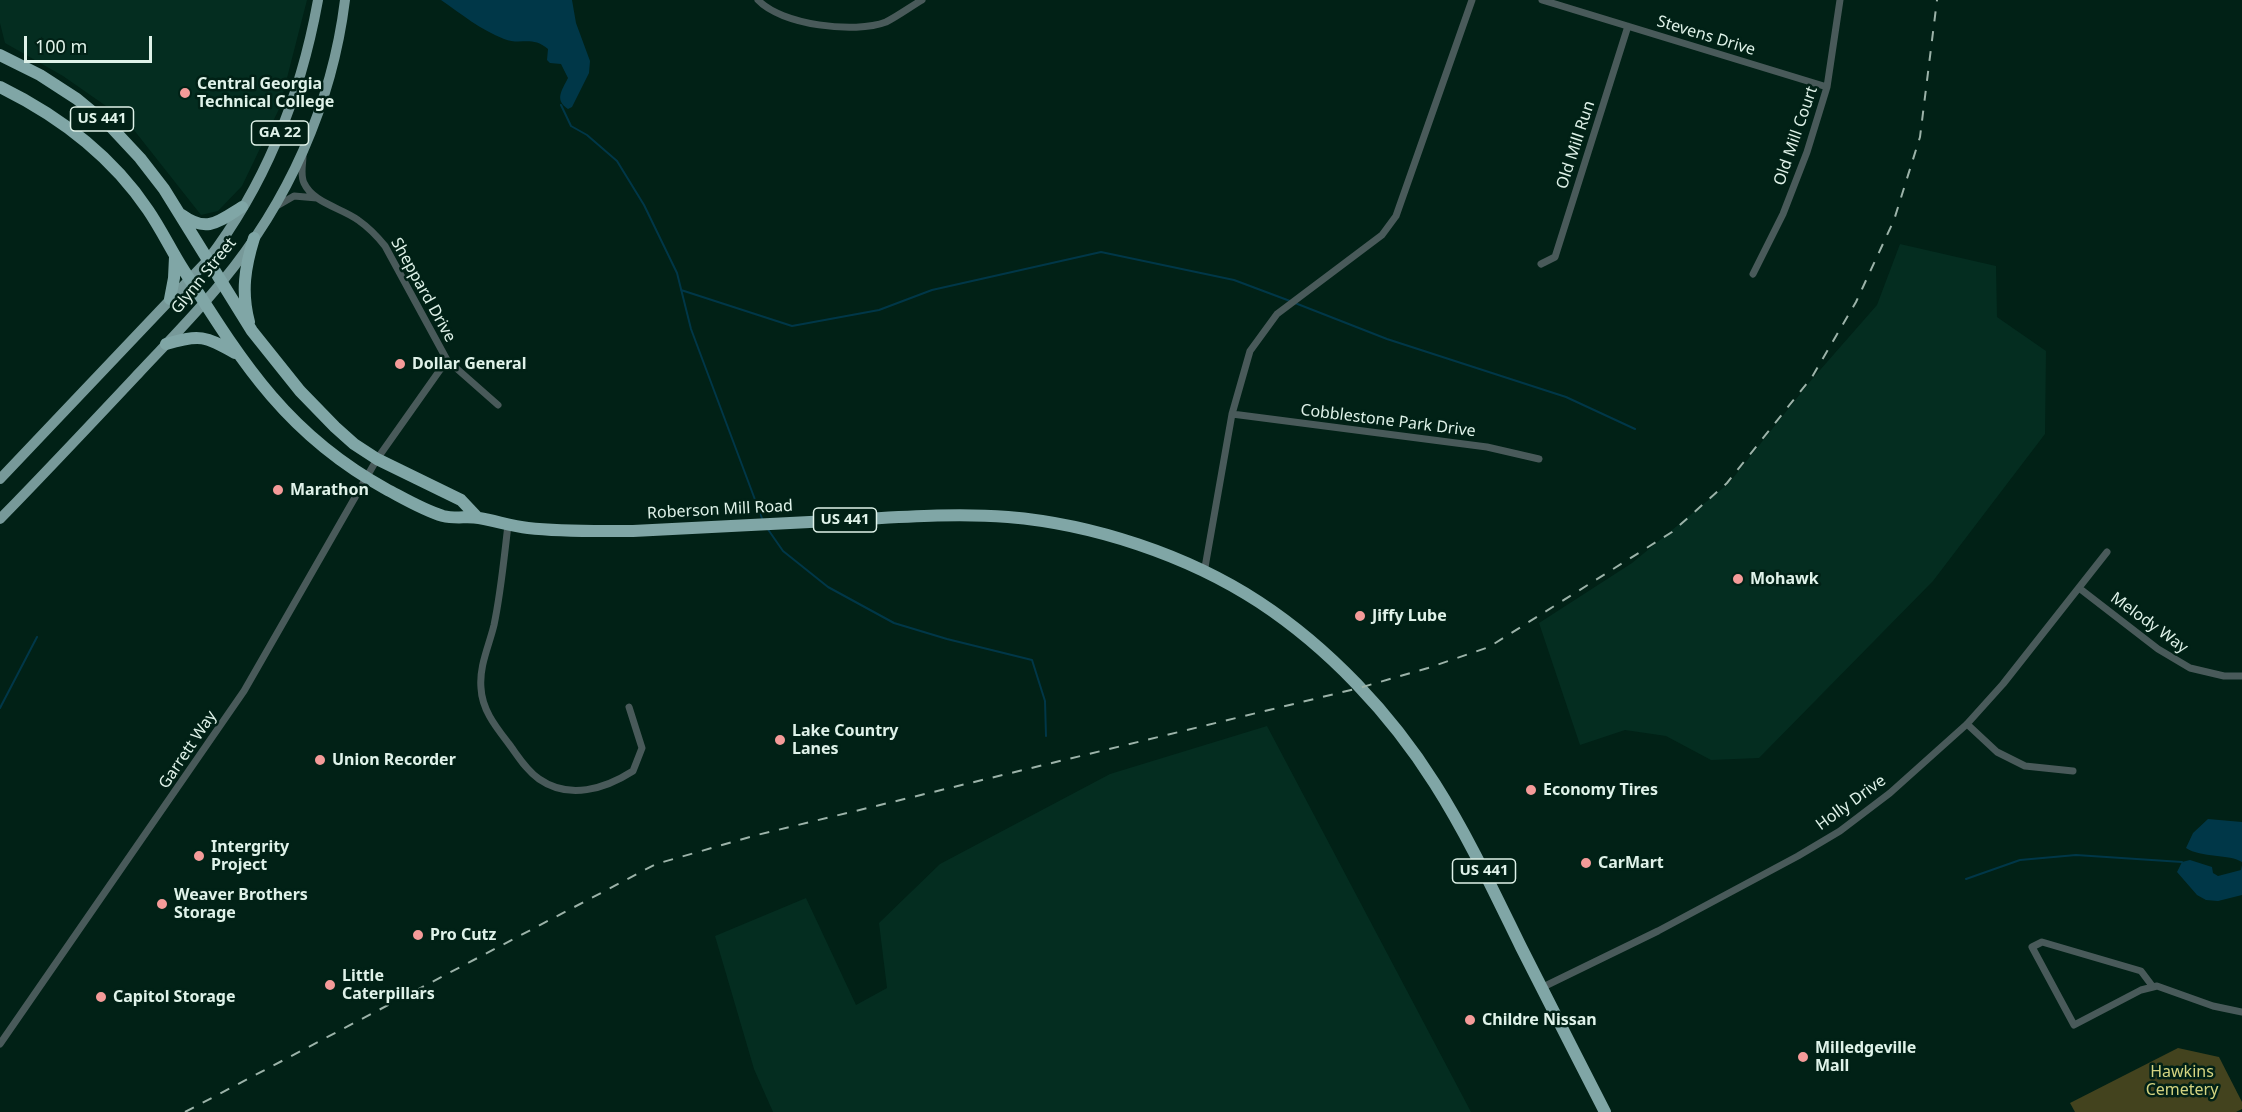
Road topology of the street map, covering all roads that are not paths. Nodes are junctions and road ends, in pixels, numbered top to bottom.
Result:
1 (318, 0) edge
2 (345, 0) edge
3 (758, 0) edge
4 (904, 0) edge
5 (922, 0) edge
6 (1472, 0) edge
7 (1542, 0) edge
8 (1840, 0) edge
9 (908, 8) junction
10 (1628, 26) junction
11 (0, 55) edge
12 (0, 87) edge
13 (1827, 87) junction
14 (304, 152) junction
15 (317, 198) junction
16 (242, 207) junction
17 (273, 208) junction
18 (178, 212) junction
19 (254, 238) junction
20 (175, 255) junction
21 (207, 261) junction
22 (1541, 264) dead end
23 (1753, 274) dead end
24 (189, 279) junction
25 (222, 283) junction
26 (170, 299) junction
27 (205, 302) junction
28 (252, 331) junction
29 (166, 344) junction
30 (238, 355) junction
31 (447, 360) junction
32 (498, 405) dead end
33 (1232, 414) junction
34 (377, 459) junction
35 (1539, 459) dead end
36 (366, 478) junction
37 (0, 479) edge
38 (478, 518) junction
39 (0, 519) edge
40 (508, 525) junction
41 (2107, 552) dead end
42 (1204, 573) junction
43 (2079, 588) junction
44 (2242, 676) edge
45 (629, 707) dead end
46 (1967, 724) junction
47 (2073, 771) dead end
48 (2153, 987) junction
49 (1541, 988) junction
50 (2242, 1012) edge
51 (0, 1044) edge
52 (1605, 1112) edge

1 - 16 main road, Glynn Street / GA 22
2 - 14 main road, Glynn Street / GA 22
3 - 9 street
4 - 9 street
5 - 9 street
6 - 33 street
7 - 10 street, Stevens Drive
8 - 13 street, Old Mill Court
10 - 13 street, Stevens Drive
10 - 22 street, Old Mill Run
11 - 18 highway, US 441
12 - 20 highway, US 441
13 - 23 street, Old Mill Court
14 - 15 street
14 - 17 main road, Glynn Street / GA 22
15 - 17 street
15 - 31 street, Sheppard Drive
16 - 18 highway
16 - 21 main road, Glynn Street / GA 22
17 - 19 main road, Glynn Street / GA 22
18 - 21 highway, US 441
19 - 25 main road, Glynn Street / GA 22
19 - 28 highway
20 - 24 highway, US 441
20 - 26 highway
21 - 24 main road, Glynn Street / GA 22
21 - 25 highway, Roberson Mill Road / US 441
24 - 26 main road, Glynn Street / GA 22
24 - 27 highway, Roberson Mill Road / US 441
25 - 27 main road, Glynn Street / GA 22
25 - 28 highway, Roberson Mill Road / US 441
26 - 37 main road, Glynn Street / GA 22
27 - 29 main road, Glynn Street / GA 22
27 - 30 highway, Roberson Mill Road / US 441
28 - 34 highway, Roberson Mill Road / US 441
29 - 30 highway
29 - 39 main road, Glynn Street / GA 22
30 - 36 highway, Roberson Mill Road / US 441
31 - 32 street, Sheppard Drive
31 - 34 street, Garrett Way
33 - 35 street, Cobblestone Park Drive
33 - 42 street
34 - 36 street, Garrett Way
34 - 38 highway, Roberson Mill Road / US 441
36 - 38 highway, Roberson Mill Road / US 441
36 - 51 street, Garrett Way
38 - 40 highway, Roberson Mill Road / US 441
40 - 42 highway, Roberson Mill Road / US 441
40 - 45 street
41 - 43 street, Holly Drive
42 - 49 highway, Roberson Mill Road / US 441
43 - 44 street, Melody Way
43 - 46 street, Holly Drive
46 - 47 street
46 - 49 street, Holly Drive
48 - 48 street
48 - 50 street
49 - 52 highway, Roberson Mill Road / US 441

